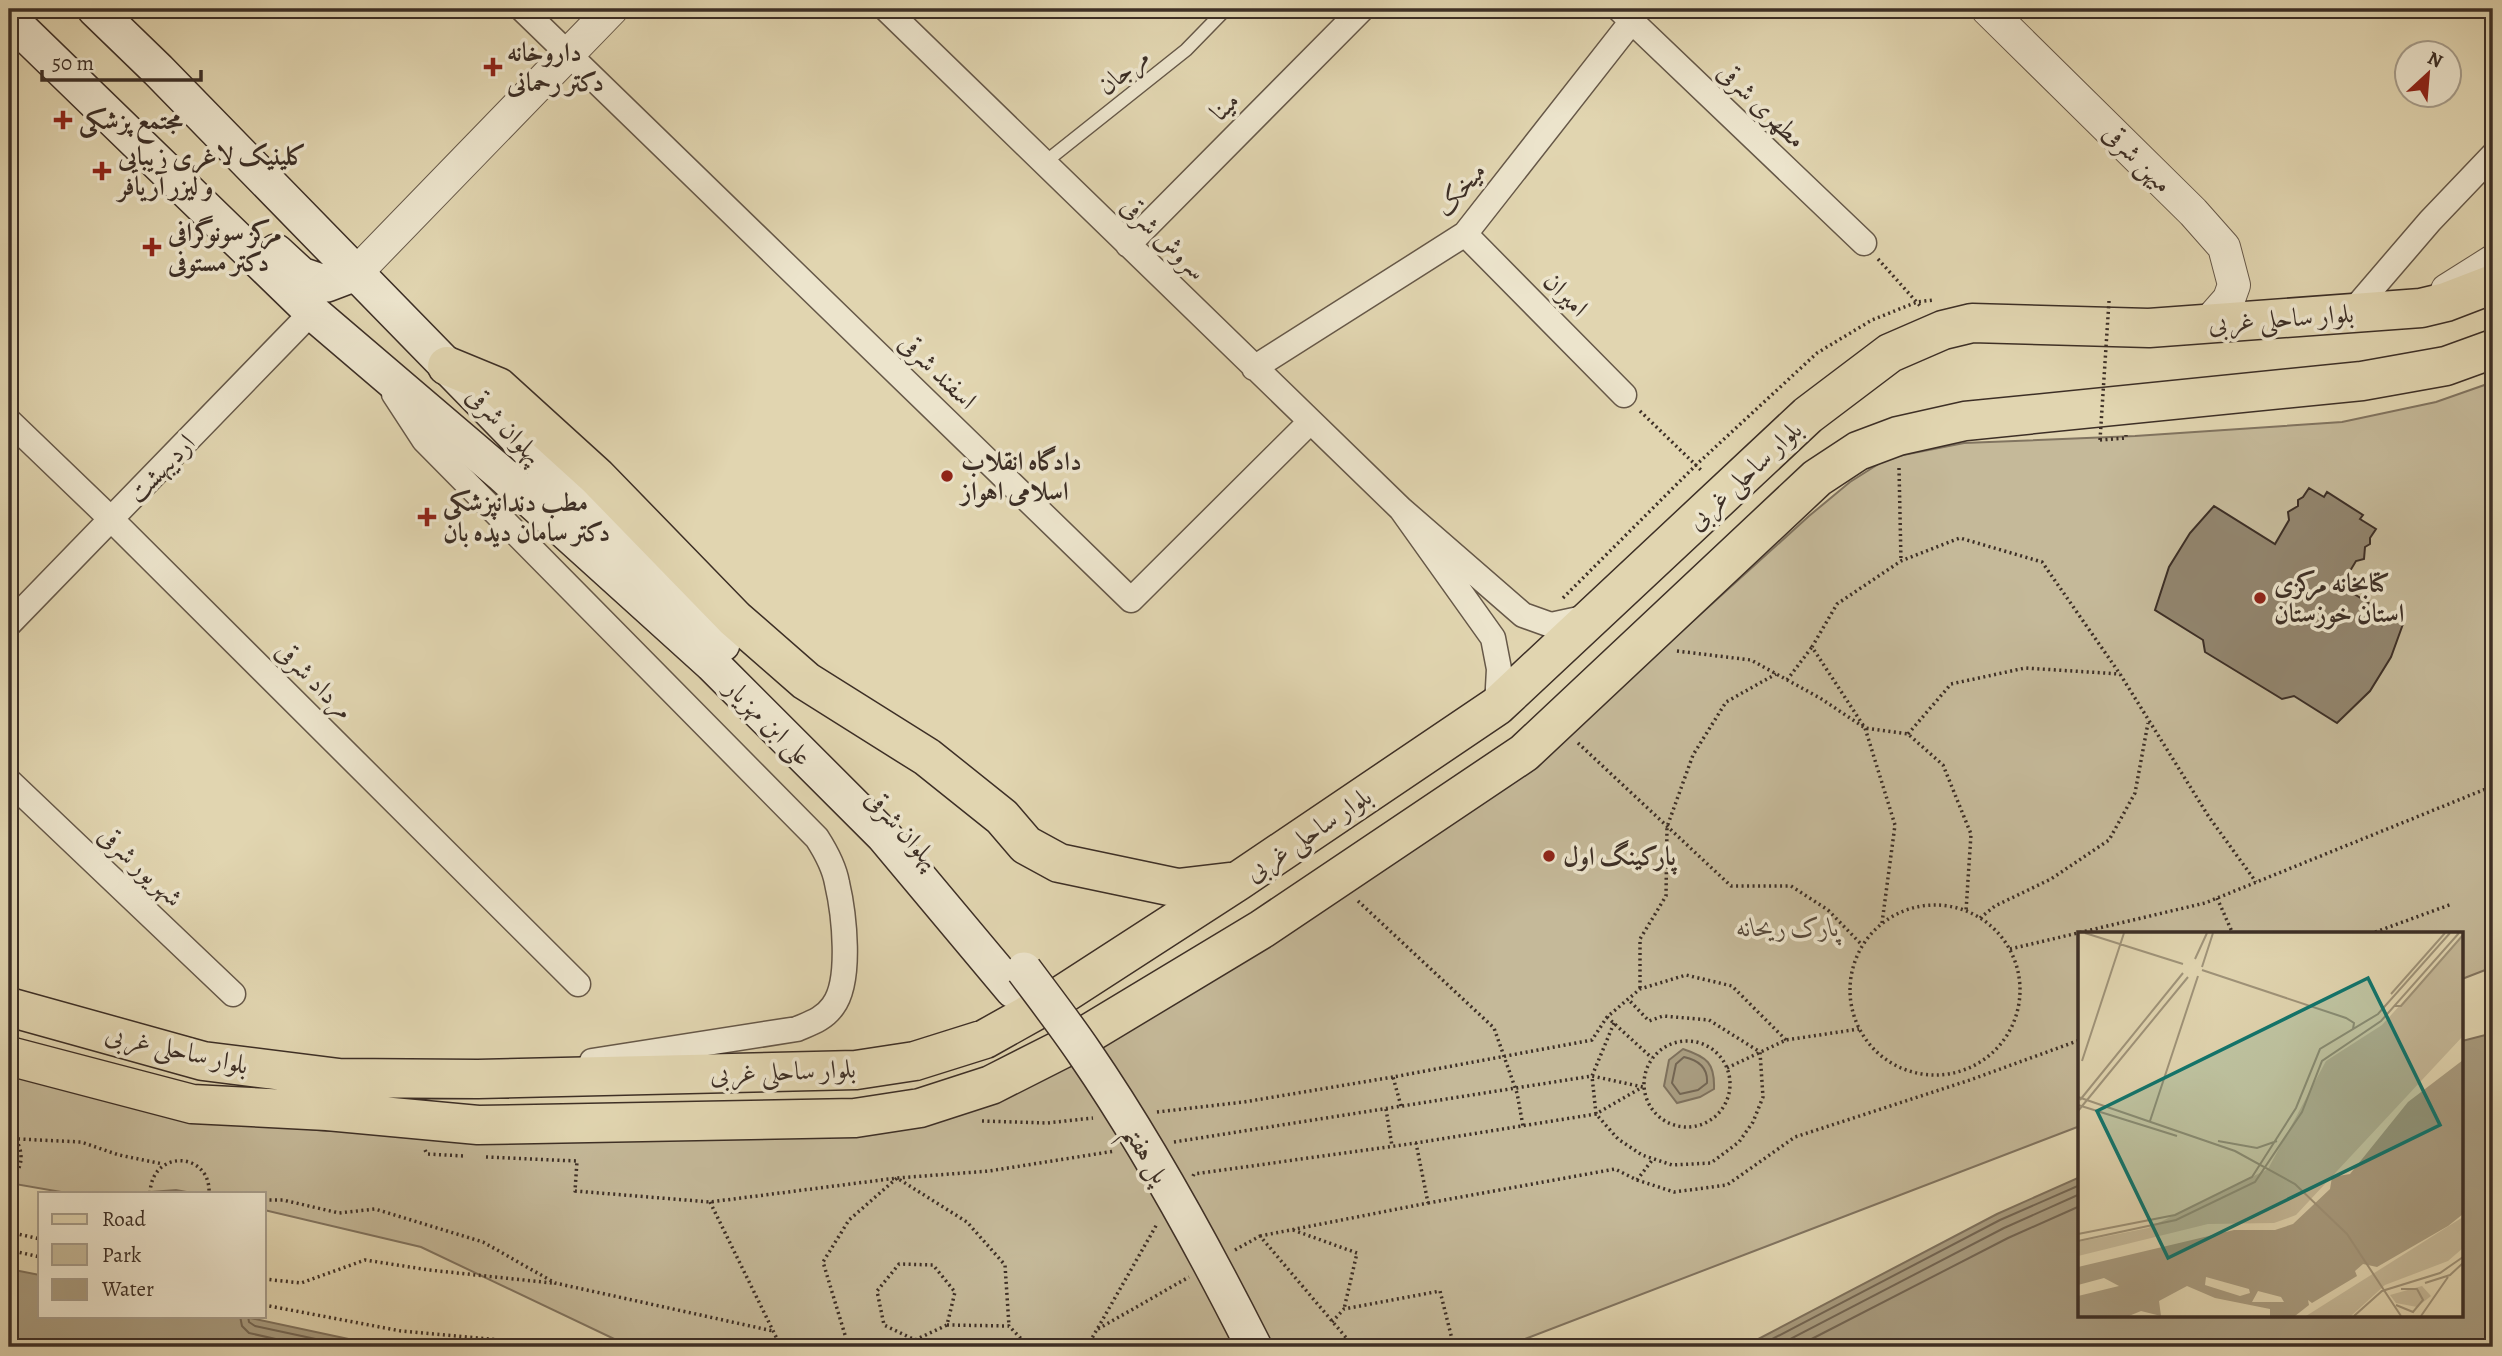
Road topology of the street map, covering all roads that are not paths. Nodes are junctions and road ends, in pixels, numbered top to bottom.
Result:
1 (95, 9) edge
2 (522, 9) edge
3 (612, 9) edge
4 (886, 9) edge
5 (1226, 9) edge
6 (1987, 9) edge
7 (1356, 11) edge
8 (1625, 15) edge
9 (9, 18) edge
10 (568, 53) junction
11 (111, 116) junction
12 (2493, 155) edge
13 (1044, 163) junction
14 (1465, 234) junction
15 (1864, 243) road end
16 (1128, 245) junction
17 (2493, 261) edge
18 (356, 273) junction
19 (2493, 284) edge
20 (2421, 308) junction
21 (312, 312) junction
22 (2351, 313) junction
23 (2207, 324) junction
24 (2493, 349) edge
25 (447, 366) junction
26 (376, 367) junction
27 (1254, 368) junction
28 (1624, 395) road end
29 (9, 421) edge
30 (1310, 422) junction
31 (503, 475) joint
32 (1401, 509) junction
33 (111, 519) junction
34 (1592, 616) junction
35 (9, 624) edge
36 (1496, 706) junction
37 (9, 781) edge
38 (1238, 881) junction
39 (1018, 980) junction
40 (578, 984) dead end
41 (233, 994) dead end
42 (9, 1007) edge
43 (9, 1056) edge
44 (478, 1079) junction
45 (1231, 1347) edge
46 (1254, 1347) edge

1 - 18 main road, پهلوان شرقی
2 - 10 street, اسفند شرقی
3 - 10 street
4 - 13 street, سروش شرقی
5 - 13 lane, مرجان
6 - 23 street, میهن شرقی
7 - 16 street, مینا
8 - 14 street, میخک
8 - 15 street, مطهری شرقی
9 - 11 main road, پهلوان شرقی
10 - 18 street
10 - 30 street, اسفند شرقی
11 - 18 main road
11 - 21 main road, پهلوان شرقی
12 - 22 street
13 - 16 street, سروش شرقی
14 - 27 street, میخک
14 - 28 street, امیران
16 - 27 street, سروش شرقی
17 - 20 street
18 - 25 main road, پهلوان شرقی
19 - 20 main road, بلوار ساحلی غربی
20 - 22 main road, بلوار ساحلی غربی
21 - 26 main road, پهلوان شرقی
21 - 33 street, اردیبهشت
22 - 23 main road, بلوار ساحلی غربی
23 - 34 main road, بلوار ساحلی غربی
24 - 43 main road, بلوار ساحلی غربی
25 - 38 main road
25 - 39 main road, پهلوان شرقی
26 - 31 main road, پهلوان شرقی
26 - 44 street, پهلوان شرقی
27 - 30 street, سروش شرقی
29 - 33 street, مرداد شرقی
30 - 32 street, سروش شرقی
31 - 39 main road, علی ابن مهزیار
32 - 34 street
32 - 36 street
33 - 35 street, اردیبهشت
33 - 40 street, مرداد شرقی
34 - 36 main road, بلوار ساحلی غربی
36 - 38 main road, بلوار ساحلی غربی
37 - 41 street, شهریور شرقی
38 - 44 main road, بلوار ساحلی غربی
39 - 45 main road, پل هفتم
39 - 46 main road, پل هفتم, bridge
42 - 44 main road, بلوار ساحلی غربی

